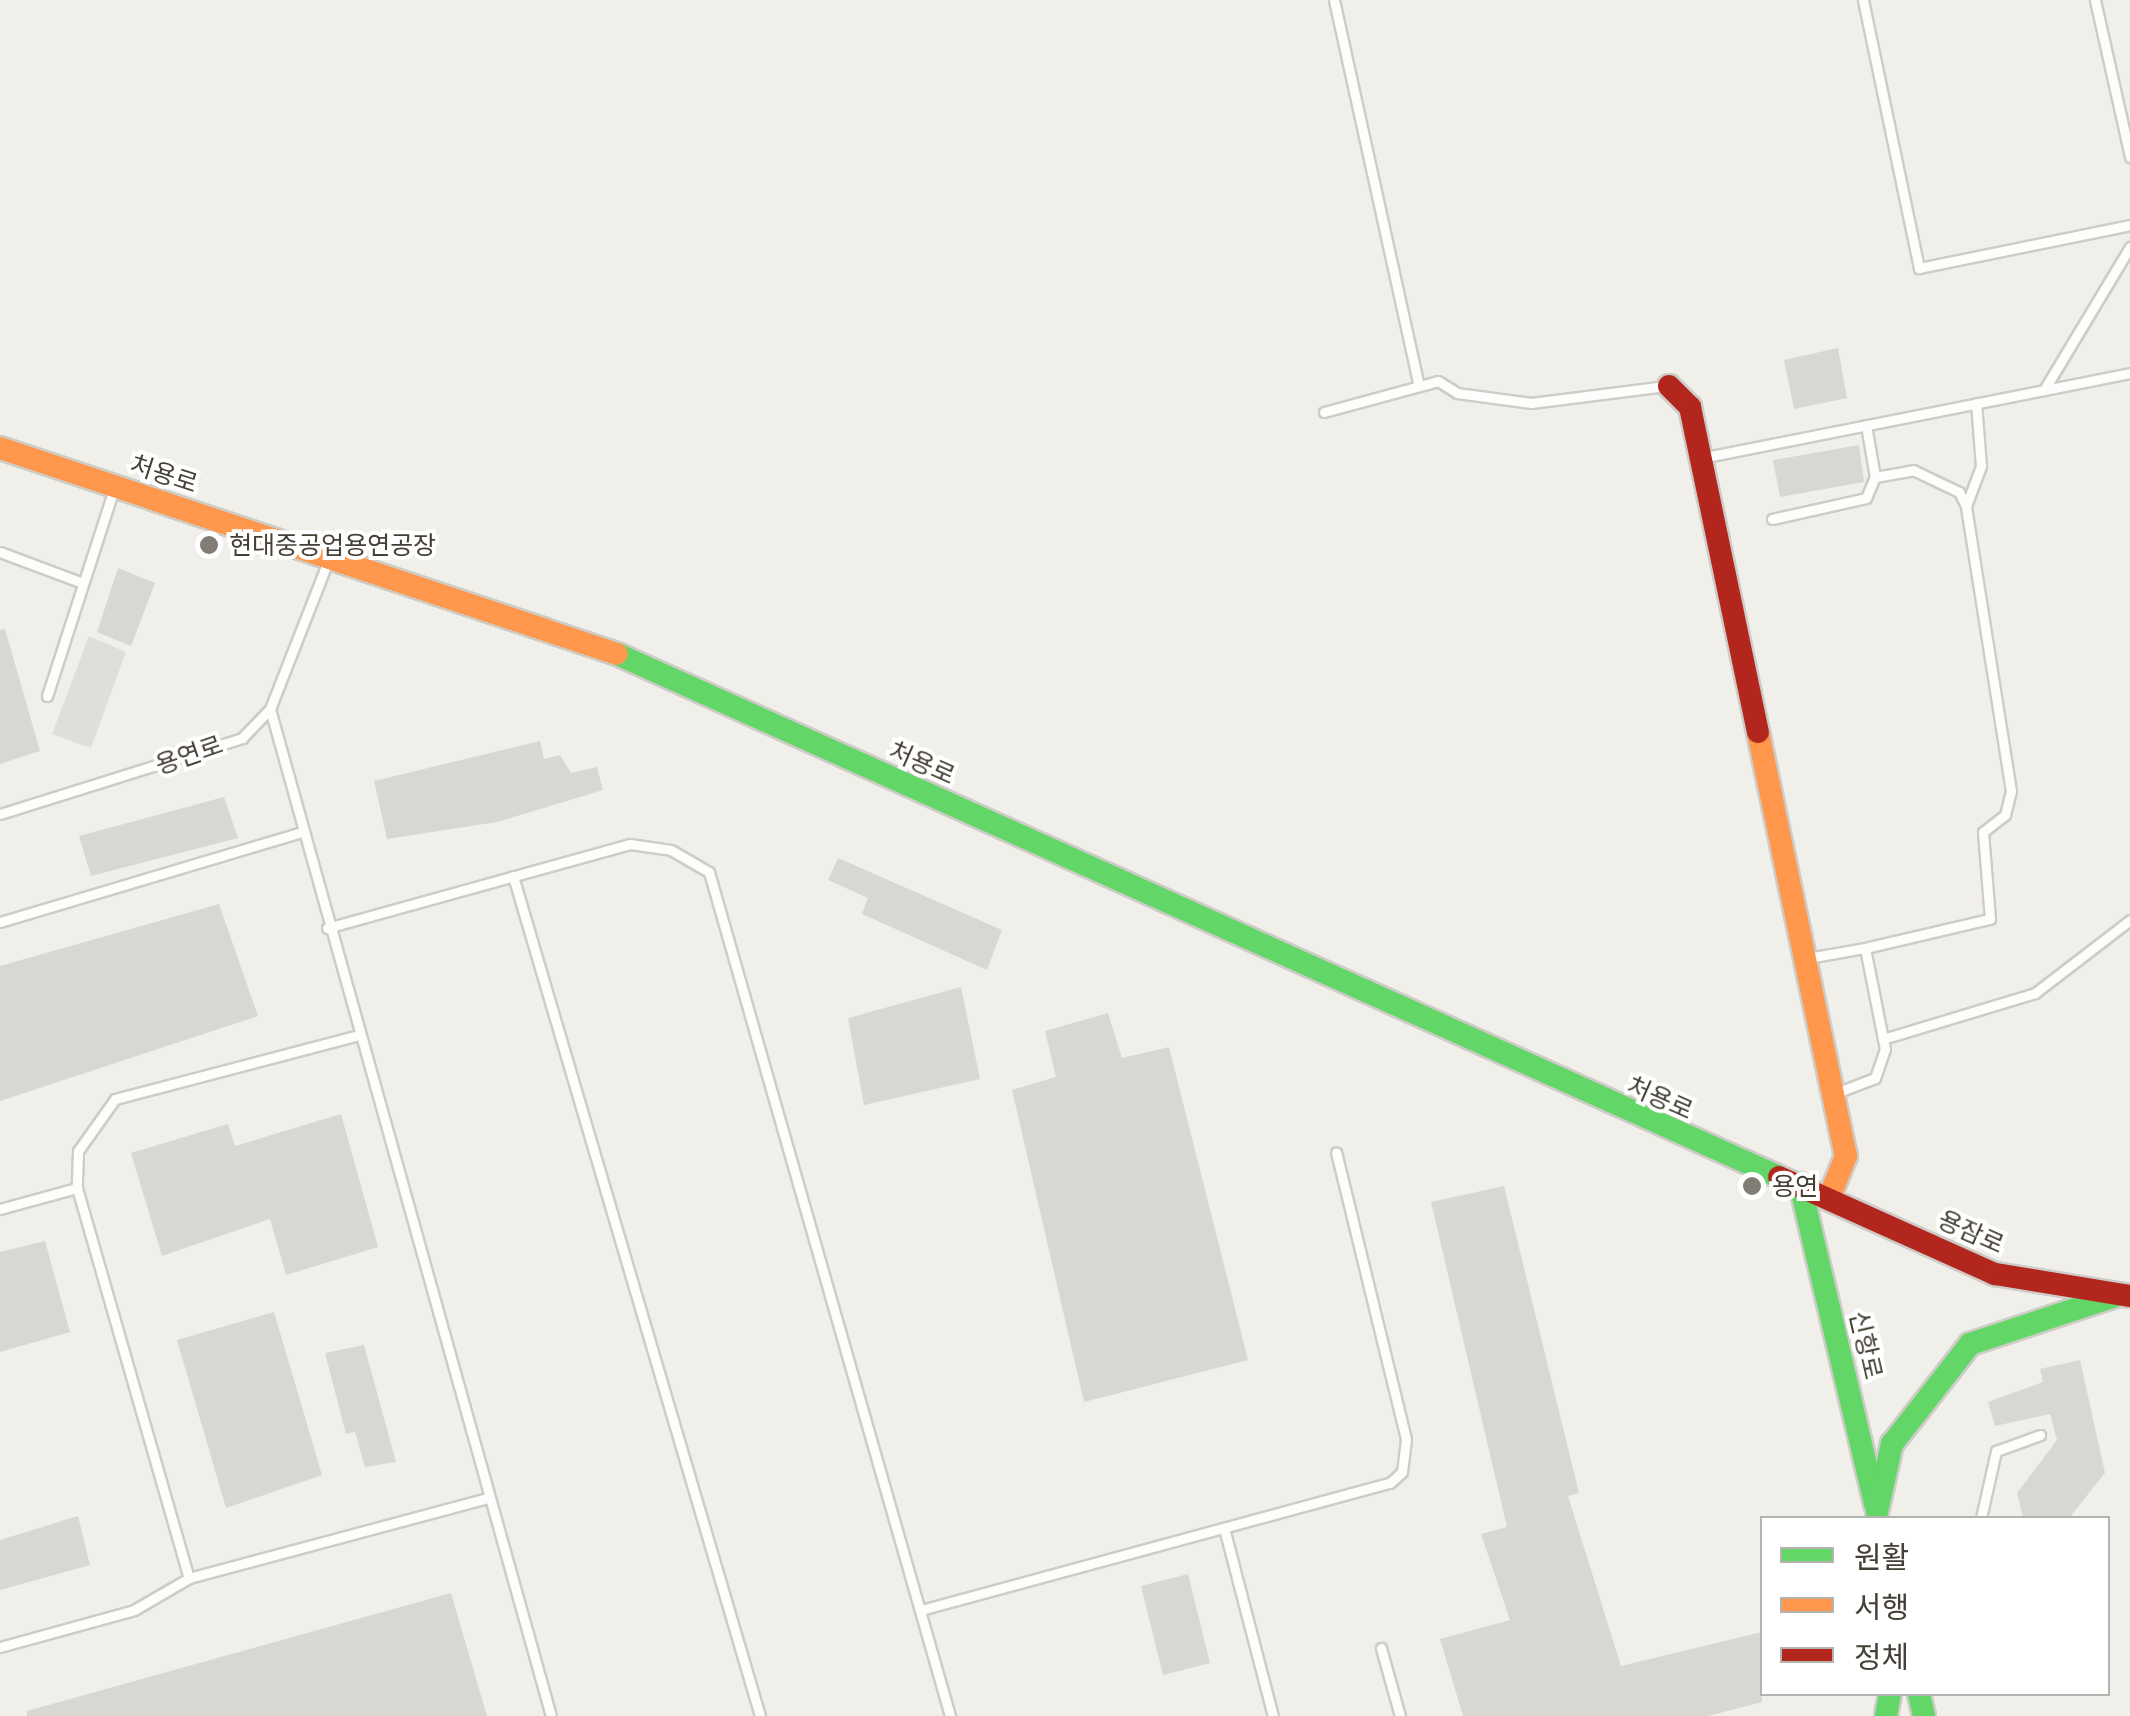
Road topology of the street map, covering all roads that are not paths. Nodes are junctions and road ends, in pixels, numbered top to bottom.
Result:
1 (1334, 0) edge
2 (1863, 0) edge
3 (2095, 0) edge
4 (2130, 157) edge
5 (2130, 226) edge
6 (2130, 247) edge
7 (2130, 373) edge
8 (1419, 386) junction
9 (1668, 386) joint
10 (2044, 390) junction
11 (1976, 403) junction
12 (1324, 412) dead end
13 (1866, 425) junction
14 (0, 448) edge
15 (1701, 458) junction
16 (1875, 477) junction
17 (115, 486) junction
18 (1966, 506) junction
19 (1772, 519) dead end
20 (0, 552) edge
21 (329, 558) junction
22 (83, 583) junction
23 (47, 696) dead end
24 (270, 710) junction
25 (0, 814) edge
26 (302, 832) junction
27 (513, 876) junction
28 (2130, 920) edge
29 (0, 922) edge
30 (327, 928) junction
31 (1866, 948) junction
32 (1806, 959) junction
33 (355, 1036) junction
34 (1882, 1039) junction
35 (1834, 1093) junction
36 (1336, 1152) dead end
37 (1800, 1184) junction
38 (78, 1188) junction
39 (1830, 1198) junction
40 (0, 1209) edge
41 (2125, 1295) edge
42 (2040, 1435) dead end
43 (487, 1498) junction
44 (1878, 1515) edge
45 (1981, 1516) edge
46 (1224, 1528) junction
47 (189, 1578) junction
48 (921, 1610) junction
49 (0, 1647) edge
50 (1381, 1648) dead end
51 (551, 1716) edge
52 (760, 1716) edge
53 (950, 1716) edge
54 (1273, 1716) edge
55 (1400, 1716) edge

1 - 8 lane
2 - 5 lane
3 - 4 lane
6 - 10 lane
7 - 10 lane
8 - 9 lane
8 - 12 lane
9 - 15 street
10 - 11 lane
11 - 13 lane
11 - 18 lane
13 - 15 lane
13 - 16 lane
14 - 17 street, 처용로
15 - 32 street
16 - 18 lane
16 - 19 lane
17 - 21 street, 처용로
17 - 22 lane
18 - 31 lane
20 - 22 lane
21 - 24 lane, 용연로
21 - 37 street, 처용로
22 - 23 lane
24 - 25 lane, 용연로
24 - 26 lane
26 - 29 lane
26 - 30 lane
27 - 30 lane
27 - 48 lane
27 - 52 lane
28 - 34 lane
30 - 33 lane
31 - 32 lane
31 - 34 lane
32 - 35 street
33 - 38 lane
33 - 43 lane
34 - 35 lane
35 - 39 street
36 - 46 lane
37 - 39 street, 용잠로
37 - 44 street, 신항로
38 - 40 lane
38 - 47 lane
39 - 41 street, 용잠로
41 - 44 street
42 - 45 lane
43 - 47 lane
43 - 51 lane
46 - 48 lane
46 - 54 lane
47 - 49 lane
48 - 53 lane
50 - 55 lane

